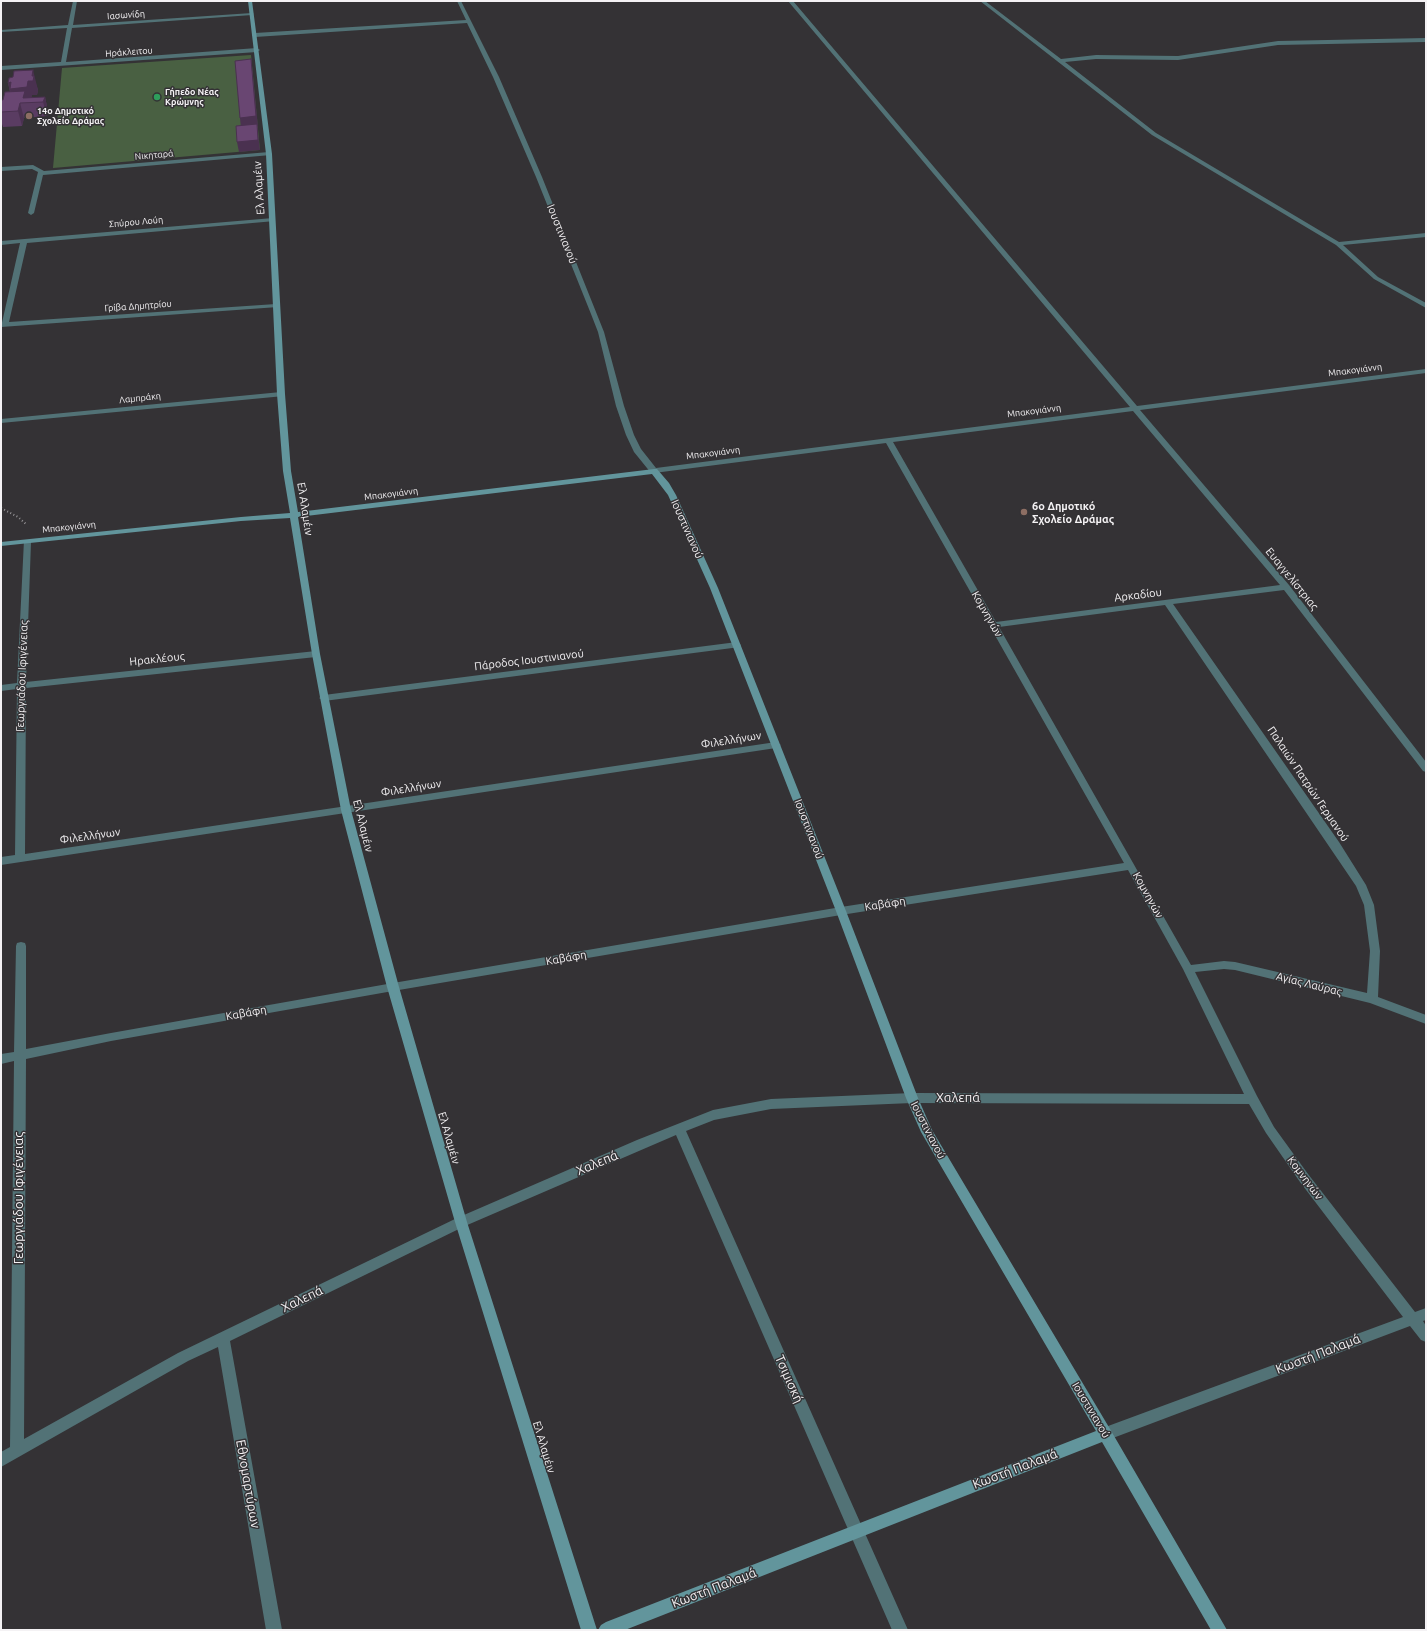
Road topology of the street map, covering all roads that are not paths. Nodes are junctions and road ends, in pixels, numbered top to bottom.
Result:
1 (75, 1) edge
2 (250, 1) edge
3 (459, 1) edge
4 (790, 1) edge
5 (982, 1) edge
6 (252, 14) junction
7 (469, 21) junction
8 (70, 26) junction
9 (1, 31) edge
10 (255, 35) junction
11 (1426, 40) edge
12 (257, 50) junction
13 (1060, 61) junction
14 (63, 64) junction
15 (1, 68) edge
16 (269, 154) junction
17 (1, 170) edge
18 (41, 173) junction
19 (31, 213) dead end
20 (273, 220) junction
21 (1426, 235) edge
22 (24, 241) junction
23 (1, 243) edge
24 (1338, 244) junction
25 (276, 306) junction
26 (1426, 306) edge
27 (3, 325) edge
28 (1426, 372) edge
29 (281, 394) junction
30 (1134, 408) junction
31 (1, 421) edge
32 (888, 440) junction
33 (654, 471) junction
34 (293, 515) junction
35 (27, 542) junction
36 (1, 544) edge
37 (1286, 587) junction
38 (1168, 603) junction
39 (994, 625) junction
40 (737, 645) junction
41 (316, 654) junction
42 (21, 686) junction
43 (1, 688) edge
44 (324, 698) junction
45 (776, 745) junction
46 (1426, 769) edge
47 (346, 810) junction
48 (20, 858) junction
49 (1, 861) edge
50 (1132, 866) junction
51 (841, 911) junction
52 (21, 946) dead end
53 (1188, 969) junction
54 (393, 987) junction
55 (1372, 999) junction
56 (1426, 1020) edge
57 (20, 1054) junction
58 (1, 1059) edge
59 (912, 1098) junction
60 (1252, 1099) junction
61 (679, 1128) junction
62 (461, 1222) junction
63 (1426, 1314) edge
64 (1413, 1318) junction
65 (1426, 1336) edge
66 (222, 1337) junction
67 (1105, 1434) junction
68 (17, 1450) junction
69 (1, 1460) edge
70 (856, 1532) junction
71 (274, 1630) edge
72 (589, 1630) edge
73 (606, 1630) edge
74 (900, 1630) edge
75 (1219, 1630) edge

1 - 8 street
2 - 6 street, Ελ Αλαμέιν
3 - 7 street, Ιουστινιανού
4 - 30 street, Ευαγγελίστριας
5 - 13 street
6 - 8 street, Ιασωνίδη
6 - 10 street, Ελ Αλαμέιν
7 - 10 street
7 - 33 street, Ιουστινιανού
8 - 9 street, Ιασωνίδη
8 - 14 street
10 - 12 street, Ελ Αλαμέιν
11 - 13 street
12 - 14 street, Ηράκλειτου
12 - 16 street, Ελ Αλαμέιν
13 - 24 street
14 - 15 street, Ηράκλειτου
16 - 18 street, Νικηταρά
16 - 20 street, Ελ Αλαμέιν
17 - 18 street
18 - 19 street
20 - 22 street, Σπύρου Λούη
20 - 25 street, Ελ Αλαμέιν
21 - 24 street
22 - 23 street, Σπύρου Λούη
22 - 27 street
24 - 26 street
25 - 27 street, Γρίβα Δημητρίου
25 - 29 street, Ελ Αλαμέιν
28 - 30 street, Μπακογιάννη
29 - 31 street, Λαμπράκη
29 - 34 street, Ελ Αλαμέιν
30 - 32 street, Μπακογιάννη
30 - 37 street, Ευαγγελίστριας
32 - 33 street, Μπακογιάννη
32 - 39 street, Κομνηνών
33 - 34 street, Μπακογιάννη
33 - 40 street, Ιουστινιανού
34 - 35 street, Μπακογιάννη
34 - 41 street, Ελ Αλαμέιν
35 - 36 street, Μπακογιάννη
35 - 42 street, Γεωργιάδου Ιφιγένειας
37 - 38 street, Αρκαδίου
37 - 46 street, Ευαγγελίστριας
38 - 39 street, Αρκαδίου
38 - 55 street, Παλαιών Πατρών Γερμανού
39 - 50 street, Κομνηνών
40 - 44 street, Πάροδος Ιουστινιανού
40 - 45 street, Ιουστινιανού
41 - 42 street, Ηρακλέους
41 - 44 street, Ελ Αλαμέιν
42 - 43 street, Ηρακλέους
42 - 48 street, Γεωργιάδου Ιφιγένειας
44 - 47 street, Ελ Αλαμέιν
45 - 47 street, Φιλελλήνων
45 - 51 street, Ιουστινιανού
47 - 48 street, Φιλελλήνων
47 - 54 street, Ελ Αλαμέιν
48 - 49 street, Φιλελλήνων
50 - 51 street, Καβάφη
50 - 53 street, Κομνηνών
51 - 54 street, Καβάφη
51 - 59 street, Ιουστινιανού
52 - 57 street, Γεωργιάδου Ιφιγένειας
53 - 55 street, Αγίας Λαύρας
53 - 60 street, Κομνηνών
54 - 57 street, Καβάφη
54 - 62 street, Ελ Αλαμέιν
55 - 56 street, Αγίας Λαύρας
57 - 58 street, Καβάφη
57 - 68 street, Γεωργιάδου Ιφιγένειας
59 - 60 street, Χαλεπά
59 - 61 street, Χαλεπά
59 - 67 street, Ιουστινιανού
60 - 64 street, Κομνηνών
61 - 62 street, Χαλεπά
61 - 70 street, Τσιμισκή
62 - 66 street, Χαλεπά
62 - 72 street, Ελ Αλαμέιν
63 - 64 street, Κωστή Παλαμά
64 - 65 street, Κομνηνών
64 - 67 street, Κωστή Παλαμά
66 - 68 street, Χαλεπά
66 - 71 street, Εθνομαρτύρων
67 - 70 street, Κωστή Παλαμά
67 - 75 street, Ιουστινιανού
68 - 69 street, Χαλεπά
70 - 73 street, Κωστή Παλαμά
70 - 74 street, Τσιμισκή

